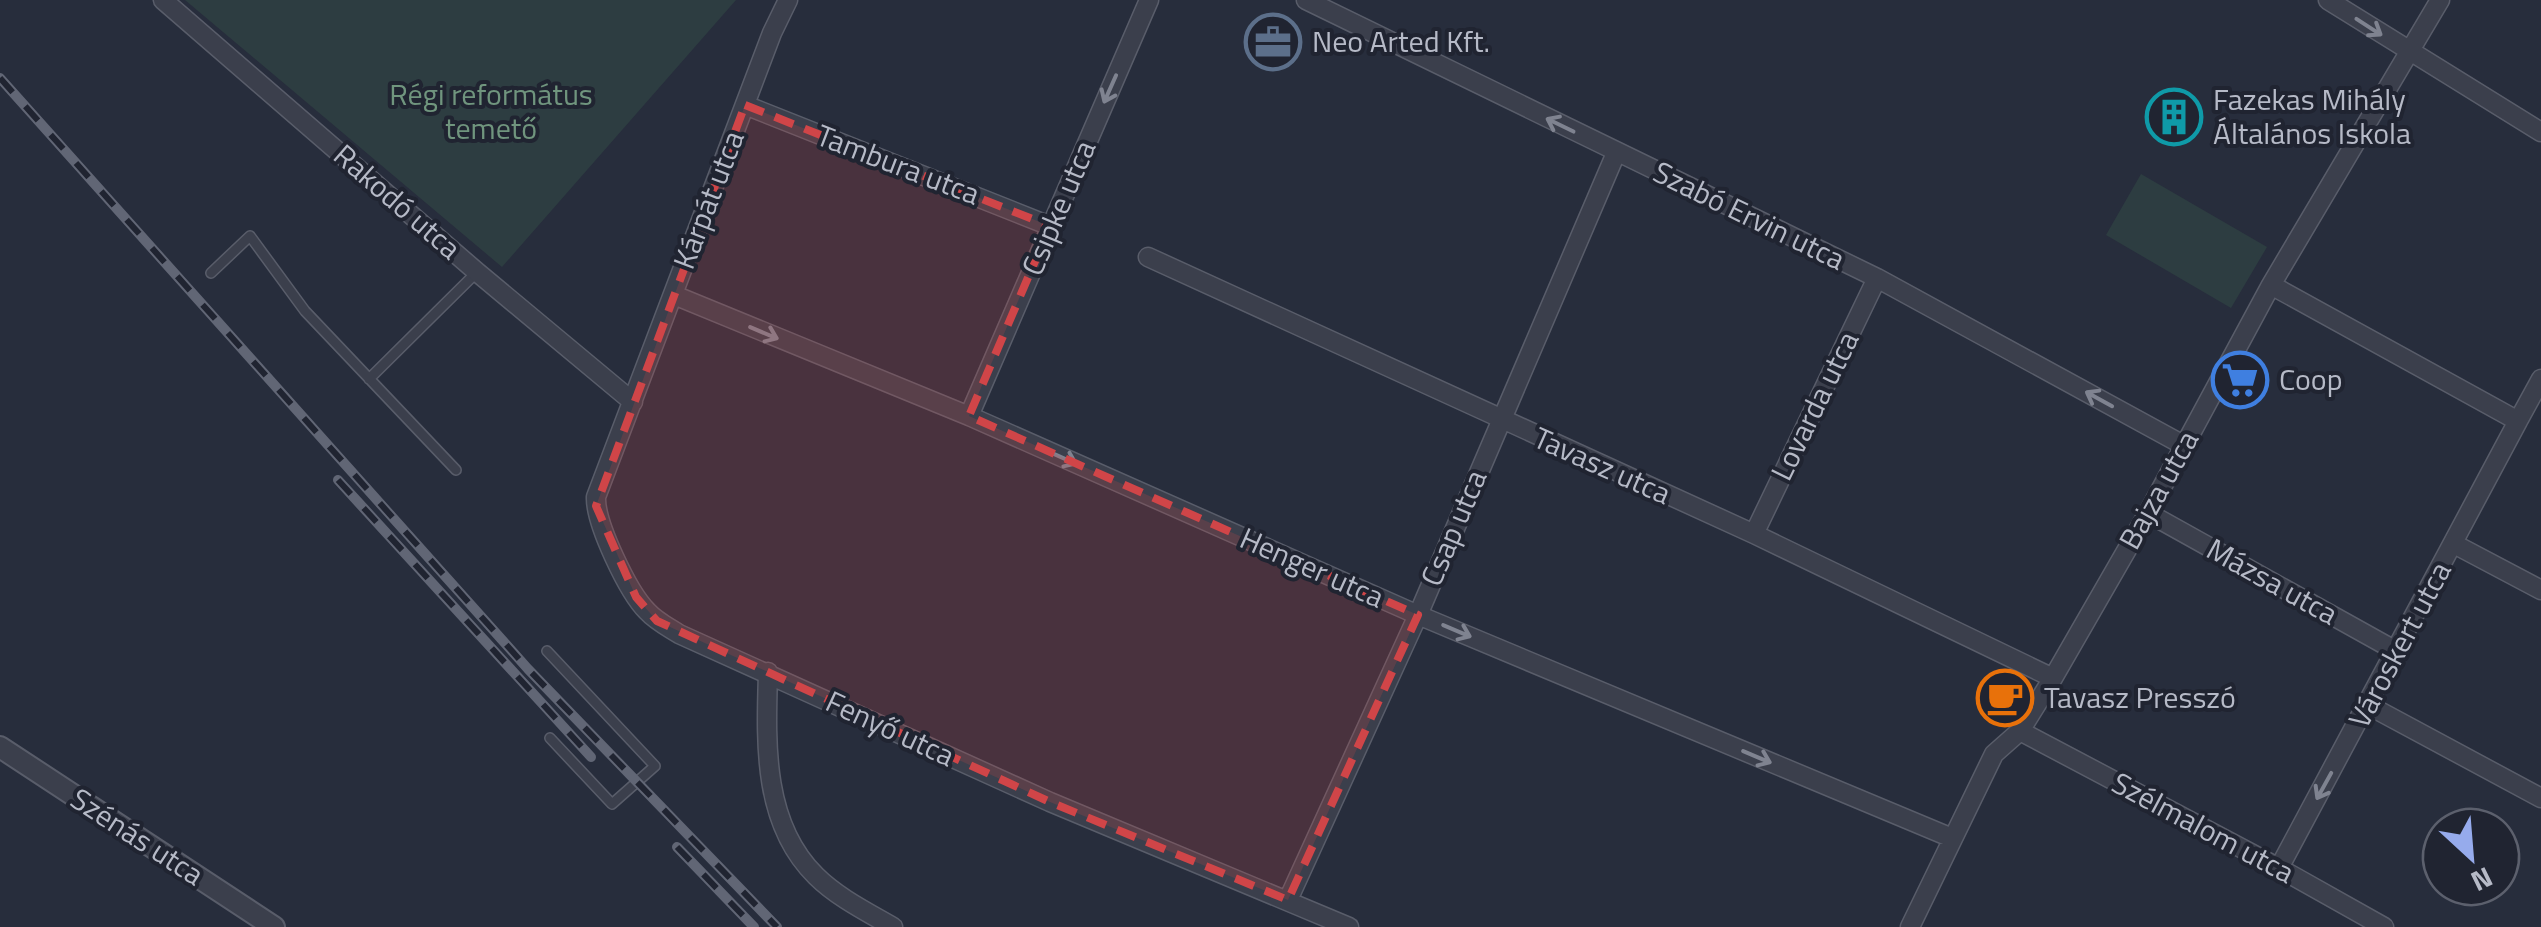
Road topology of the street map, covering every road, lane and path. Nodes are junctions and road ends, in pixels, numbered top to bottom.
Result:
1 (163, 0) edge
2 (788, 0) edge
3 (1149, 0) edge
4 (1306, 0) edge
5 (2328, 0) edge
6 (2440, 0) edge
7 (2409, 53) junction
8 (745, 105) junction
9 (2541, 132) edge
10 (1616, 153) junction
11 (1050, 226) junction
12 (1148, 258) dead end
13 (477, 272) junction
14 (211, 273) dead end
15 (1877, 278) junction
16 (2270, 285) junction
17 (674, 294) junction
18 (369, 379) junction
19 (2541, 379) edge
20 (633, 402) junction
21 (969, 416) junction
22 (1500, 419) junction
23 (2518, 421) junction
24 (2185, 446) junction
25 (456, 470) dead end
26 (2148, 512) junction
27 (1754, 534) junction
28 (2454, 544) junction
29 (2541, 590) edge
30 (1418, 615) junction
31 (2396, 650) junction
32 (547, 651) dead end
33 (768, 672) junction
34 (2053, 678) junction
35 (2368, 705) junction
36 (2020, 731) junction
37 (550, 738) dead end
38 (0, 747) edge
39 (2541, 798) edge
40 (1952, 838) junction
41 (2279, 868) junction
42 (1288, 900) junction
43 (274, 927) edge
44 (893, 927) edge
45 (1349, 927) edge
46 (1910, 927) edge
47 (2384, 927) edge

1 - 13 street, Rakodó utca
2 - 8 street, Kárpát utca
3 -> 11 street, Csipke utca
10 -> 4 street, Szabó Ervin utca
5 -> 7 street
6 - 7 street, Bajza utca
7 - 9 street
7 - 16 street, Bajza utca
8 - 11 street, Tambura utca
8 - 17 street, Kárpát utca
10 - 15 street, Szabó Ervin utca
10 - 22 street, Csap utca
11 - 21 street, Csipke utca
12 - 22 street, Tavasz utca
13 - 18 lane
13 - 20 street, Rakodó utca
14 - 18 lane
24 -> 15 street, Szabó Ervin utca
15 - 27 street, Lovarda utca
16 - 23 street
16 - 24 street, Bajza utca
17 - 20 street, Kárpát utca
17 -> 21 street, Henger utca
18 - 25 lane
19 - 23 street, Városkert utca
20 - 33 street, Fenyő utca
21 -> 30 street, Henger utca
22 - 27 street, Tavasz utca
22 - 30 street, Csap utca
23 - 28 street, Városkert utca
24 - 26 street, Bajza utca
26 - 31 street, Mázsa utca
26 - 34 street, Bajza utca
27 - 34 street, Tavasz utca
28 - 29 street
28 - 31 street, Városkert utca
30 -> 40 street, Henger utca
30 - 42 street, Csap utca
31 - 35 street, Városkert utca
32 - 37 lane
33 - 42 street, Fenyő utca
33 - 44 street
34 - 36 street, Bajza utca
35 - 39 street
35 -> 41 street, Városkert utca
36 - 40 street, Bajza utca
36 - 41 street, Szélmalom utca
38 - 43 street, Szénás utca
40 - 46 street, Bajza utca
41 - 47 street, Szélmalom utca
42 - 45 street, Fenyő utca

